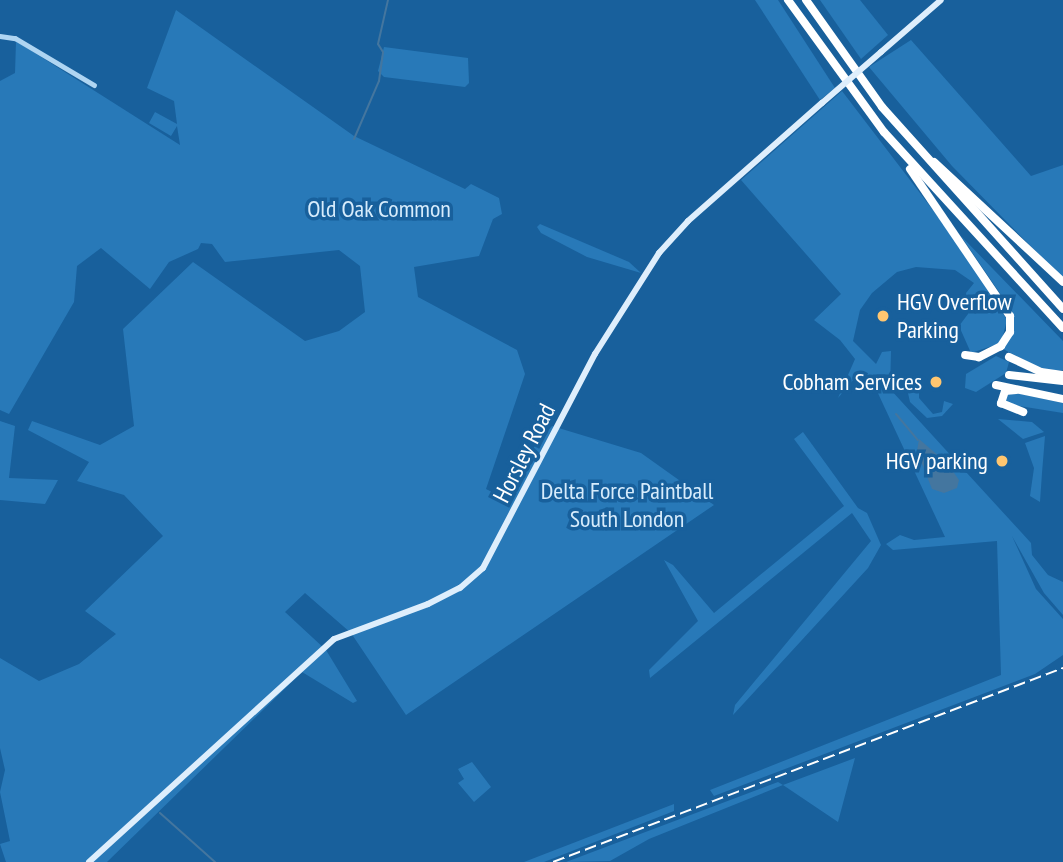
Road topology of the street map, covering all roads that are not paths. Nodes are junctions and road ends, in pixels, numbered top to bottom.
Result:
1 (788, 0) edge
2 (806, 0) edge
3 (941, 0) edge
4 (0, 36) edge
5 (94, 85) dead end
6 (884, 132) junction
7 (919, 149) junction
8 (1063, 282) edge
9 (1063, 309) edge
10 (1063, 328) edge
11 (965, 355) dead end
12 (1009, 358) dead end
13 (1009, 375) dead end
14 (1063, 375) edge
15 (1063, 381) edge
16 (996, 385) dead end
17 (1032, 391) junction
18 (1063, 399) edge
19 (1023, 411) dead end
20 (89, 862) edge

1 - 6 highway
2 - 7 highway
3 - 20 street, Horsley Road, bridge
4 - 5 street
6 - 10 highway
6 - 11 highway
7 - 8 highway
7 - 9 highway
12 - 14 highway
13 - 15 highway
16 - 17 highway
17 - 18 highway
17 - 19 highway

